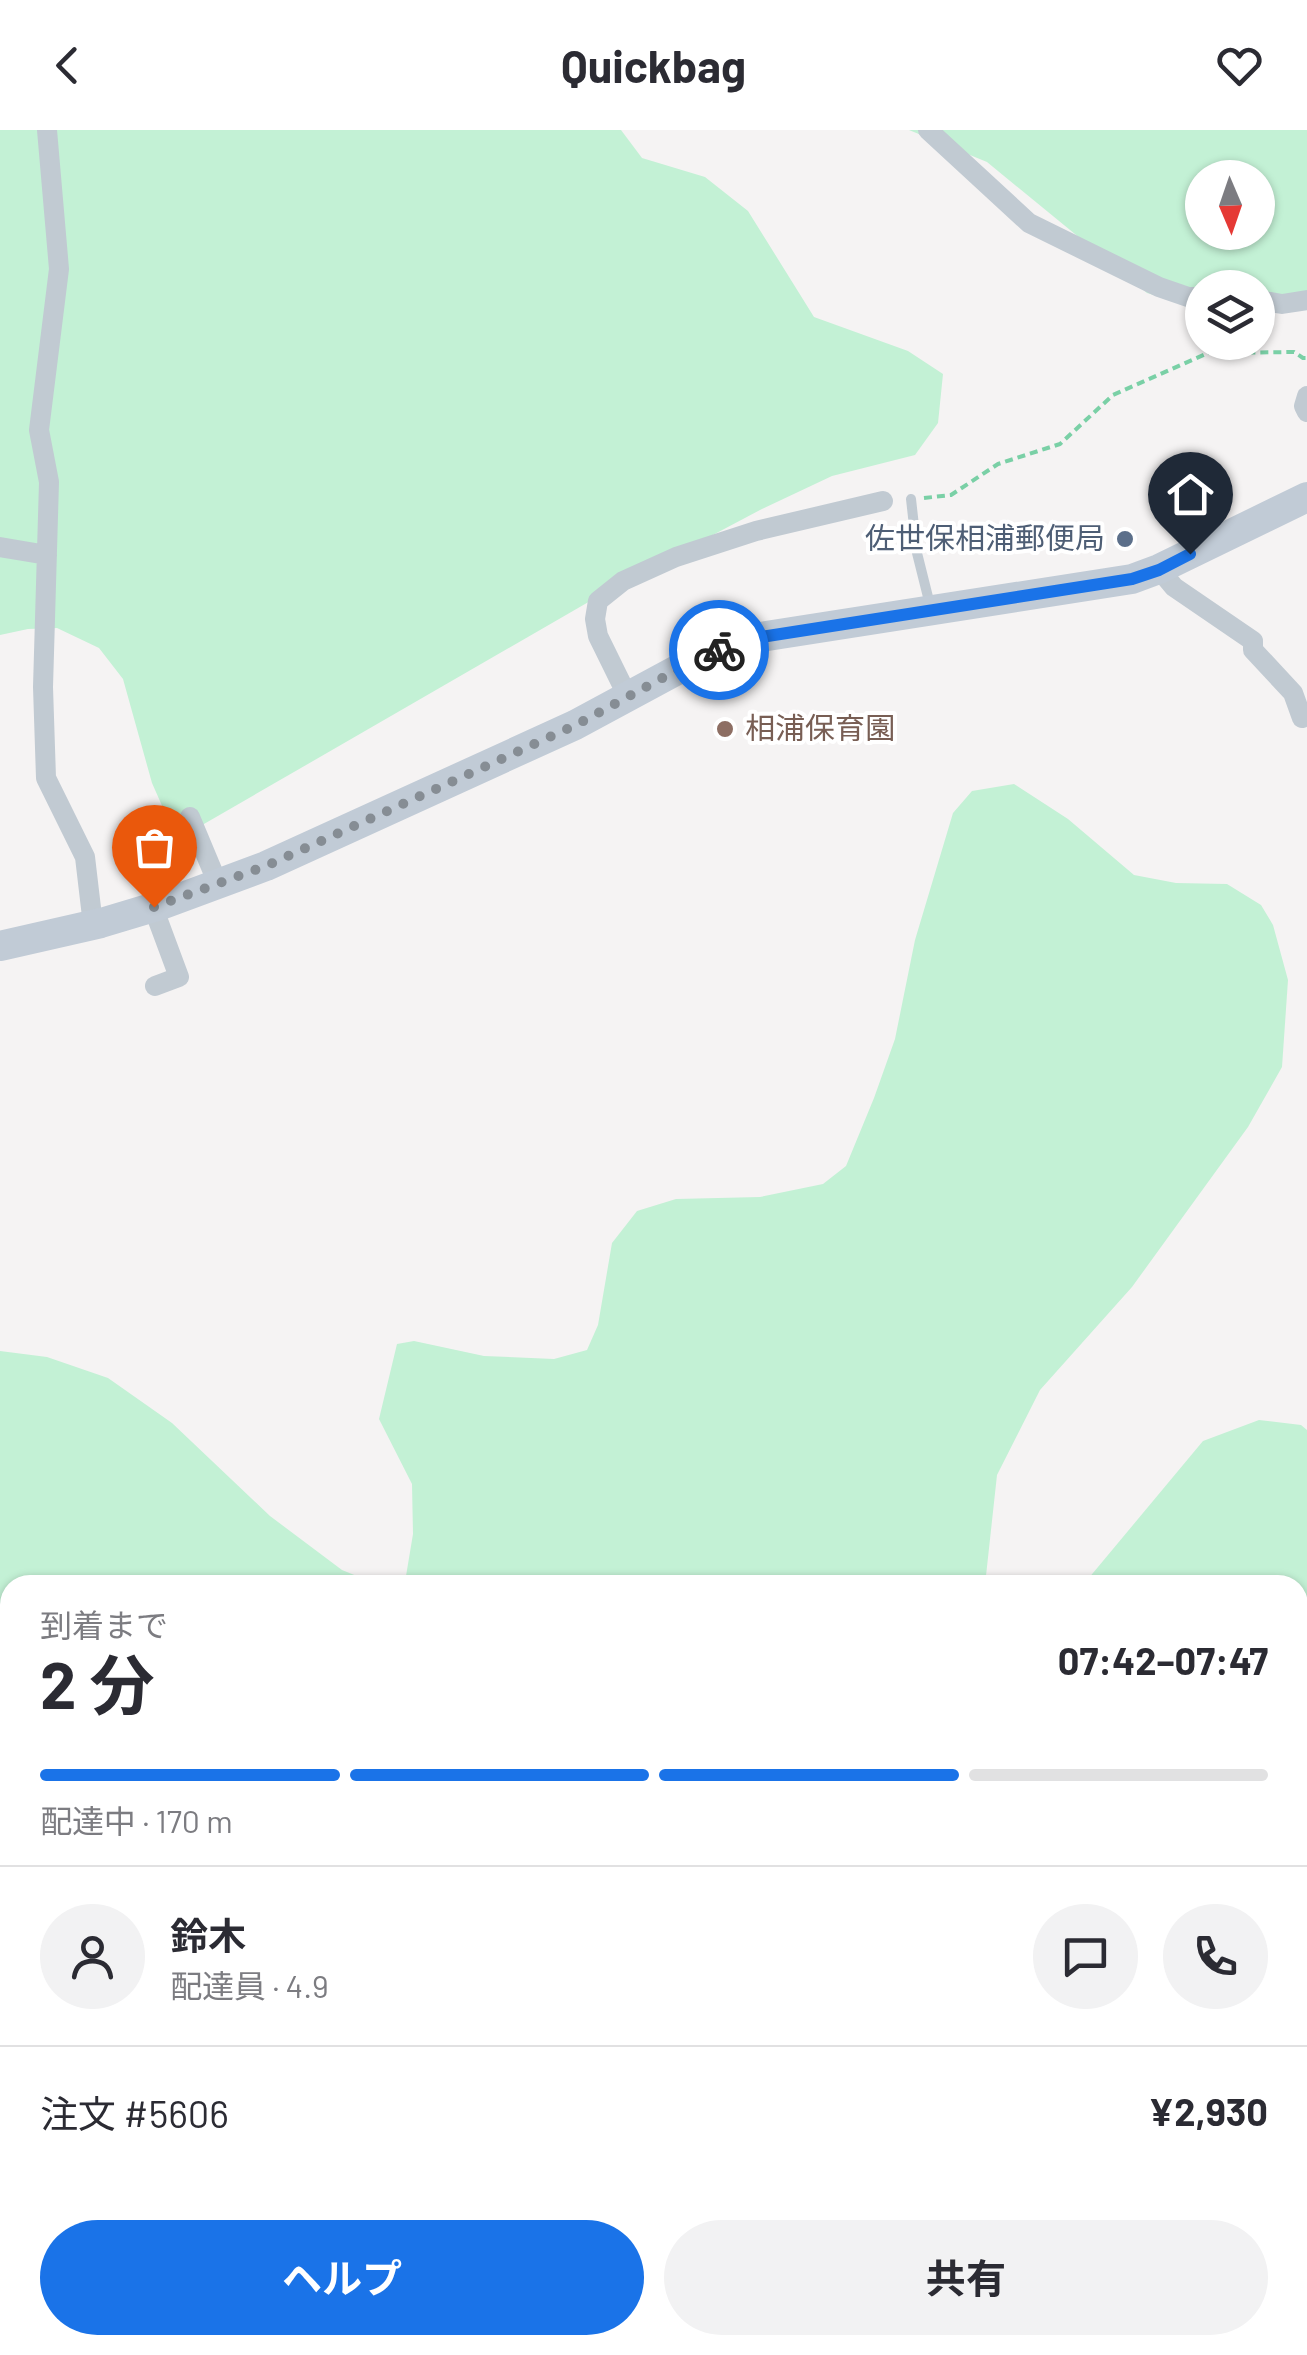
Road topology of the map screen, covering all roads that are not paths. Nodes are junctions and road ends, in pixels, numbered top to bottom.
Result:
1 (47, 130) edge
2 (928, 130) edge
3 (1185, 295) edge
4 (1307, 300) edge
5 (1275, 303) edge
6 (1307, 396) edge
7 (1307, 412) edge
8 (910, 499) road end
9 (883, 502) dead end
10 (1304, 506) edge
11 (0, 547) edge
12 (47, 556) junction
13 (1159, 570) junction
14 (932, 611) junction
15 (628, 697) junction
16 (1302, 718) dead end
17 (190, 818) dead end
18 (218, 884) junction
19 (154, 907) junction
20 (92, 925) junction
21 (0, 946) edge
22 (156, 986) dead end

1 - 12 street
2 - 3 street
4 - 5 street
6 - 7 street
8 - 14 lane
9 - 15 street
10 - 13 street
11 - 12 street
12 - 20 street
13 - 14 street
13 - 16 street
14 - 15 street
15 - 18 street
17 - 18 street
18 - 19 street
19 - 20 street
19 - 22 street
20 - 21 street

